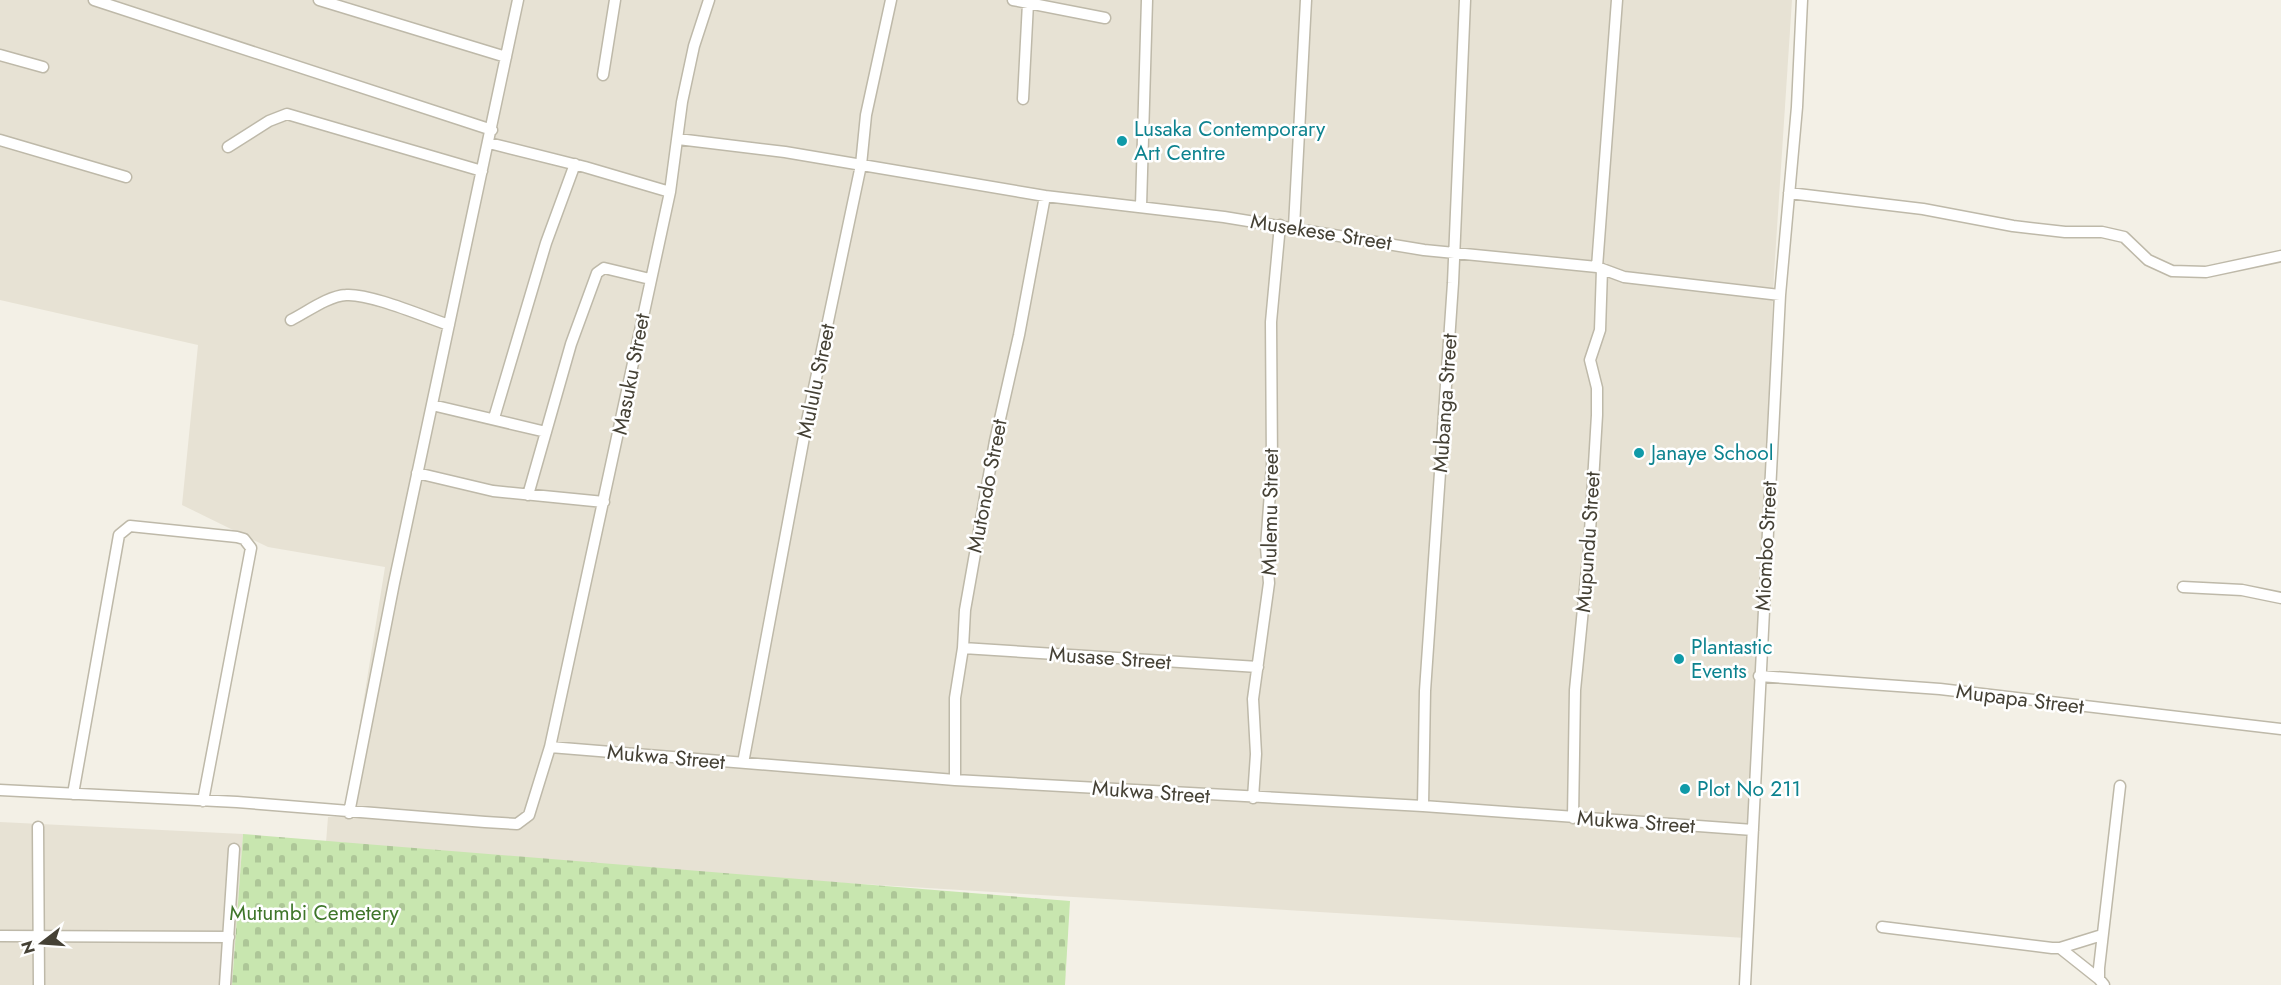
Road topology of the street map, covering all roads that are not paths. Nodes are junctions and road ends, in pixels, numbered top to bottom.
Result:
1 (94, 0) edge
2 (319, 0) edge
3 (518, 0) edge
4 (615, 0) edge
5 (709, 0) edge
6 (891, 0) edge
7 (1013, 0) edge
8 (1147, 0) edge
9 (1306, 0) edge
10 (1465, 0) edge
11 (1617, 0) edge
12 (1802, 0) edge
13 (1028, 3) junction
14 (1105, 18) dead end
15 (0, 55) edge
16 (506, 57) junction
17 (43, 67) dead end
18 (603, 75) dead end
19 (1023, 99) dead end
20 (492, 130) junction
21 (678, 139) junction
22 (0, 140) edge
23 (489, 143) junction
24 (228, 147) dead end
25 (575, 164) junction
26 (861, 165) junction
27 (482, 171) junction
28 (126, 177) dead end
29 (670, 192) junction
30 (1790, 193) junction
31 (1045, 196) junction
32 (1141, 206) junction
33 (1280, 225) junction
34 (1294, 227) junction
35 (1455, 252) junction
36 (2281, 256) edge
37 (1600, 268) junction
38 (650, 279) junction
39 (1780, 296) junction
40 (291, 321) dead end
41 (449, 325) junction
42 (432, 405) junction
43 (494, 418) junction
44 (546, 432) junction
45 (417, 473) junction
46 (528, 495) junction
47 (604, 502) junction
48 (2183, 587) dead end
49 (2281, 598) edge
50 (963, 648) junction
51 (1258, 667) junction
52 (1759, 676) junction
53 (2281, 729) edge
54 (550, 747) junction
55 (743, 764) junction
56 (956, 780) junction
57 (2120, 786) dead end
58 (0, 790) edge
59 (73, 794) junction
60 (1253, 798) junction
61 (203, 801) junction
62 (1423, 806) junction
63 (349, 813) junction
64 (1573, 818) junction
65 (38, 827) dead end
66 (1753, 830) junction
67 (234, 849) dead end
68 (1882, 927) dead end
69 (2103, 935) junction
70 (0, 936) edge
71 (38, 936) junction
72 (229, 937) junction
73 (2060, 948) junction
74 (2102, 982) edge
75 (39, 985) edge
76 (225, 985) edge
77 (1745, 985) edge

1 - 20 street
2 - 16 street
3 - 16 street
4 - 18 street
5 - 21 street, Masuku Street
6 - 26 street, Mululu Street
7 - 13 street
8 - 32 street
9 - 34 street
10 - 35 street, Mubanga Street
11 - 37 street, Mupundu Street
12 - 30 street, Miombo Street
13 - 14 street
13 - 19 street
15 - 17 street
16 - 20 street
20 - 23 street
21 - 26 street, Musekese Street
21 - 29 street, Masuku Street
22 - 28 street
23 - 25 street
23 - 27 street
24 - 27 street
25 - 29 street
25 - 43 street
26 - 31 street, Musekese Street
26 - 55 street, Mululu Street
27 - 41 street
29 - 38 street, Masuku Street
30 - 36 street
30 - 39 street, Miombo Street
31 - 32 street, Musekese Street
31 - 50 street, Mutondo Street
32 - 33 street, Musekese Street
33 - 34 street, Musekese Street
33 - 51 street, Mulemu Street
34 - 35 street, Musekese Street
35 - 37 street, Musekese Street
35 - 62 street, Mubanga Street
37 - 39 street, Musekese Street
37 - 64 street, Mupundu Street
38 - 44 street
38 - 47 street, Masuku Street
39 - 52 street, Miombo Street
40 - 41 street
41 - 42 street
42 - 43 street
42 - 45 street
43 - 44 street
44 - 46 street
45 - 46 street
45 - 63 street
46 - 47 street
47 - 54 street, Masuku Street
48 - 49 street
50 - 51 street, Musase Street
50 - 56 street, Mutondo Street
51 - 60 street, Mulemu Street
52 - 53 street, Mupapa Street
52 - 66 street, Miombo Street
54 - 55 street, Mukwa Street
54 - 63 street, Masuku Street
55 - 56 street, Mukwa Street
56 - 60 street, Mukwa Street
57 - 69 street
58 - 59 street, Masuku Street
59 - 61 street, Masuku Street
59 - 61 street
60 - 62 street, Mukwa Street
61 - 63 street, Masuku Street
62 - 64 street, Mukwa Street
64 - 66 street, Mukwa Street
65 - 71 street
66 - 77 street, Miombo Street
67 - 72 street
68 - 73 street
69 - 73 street
69 - 74 street
70 - 71 street
71 - 72 street
71 - 75 street
72 - 76 street
73 - 74 street

